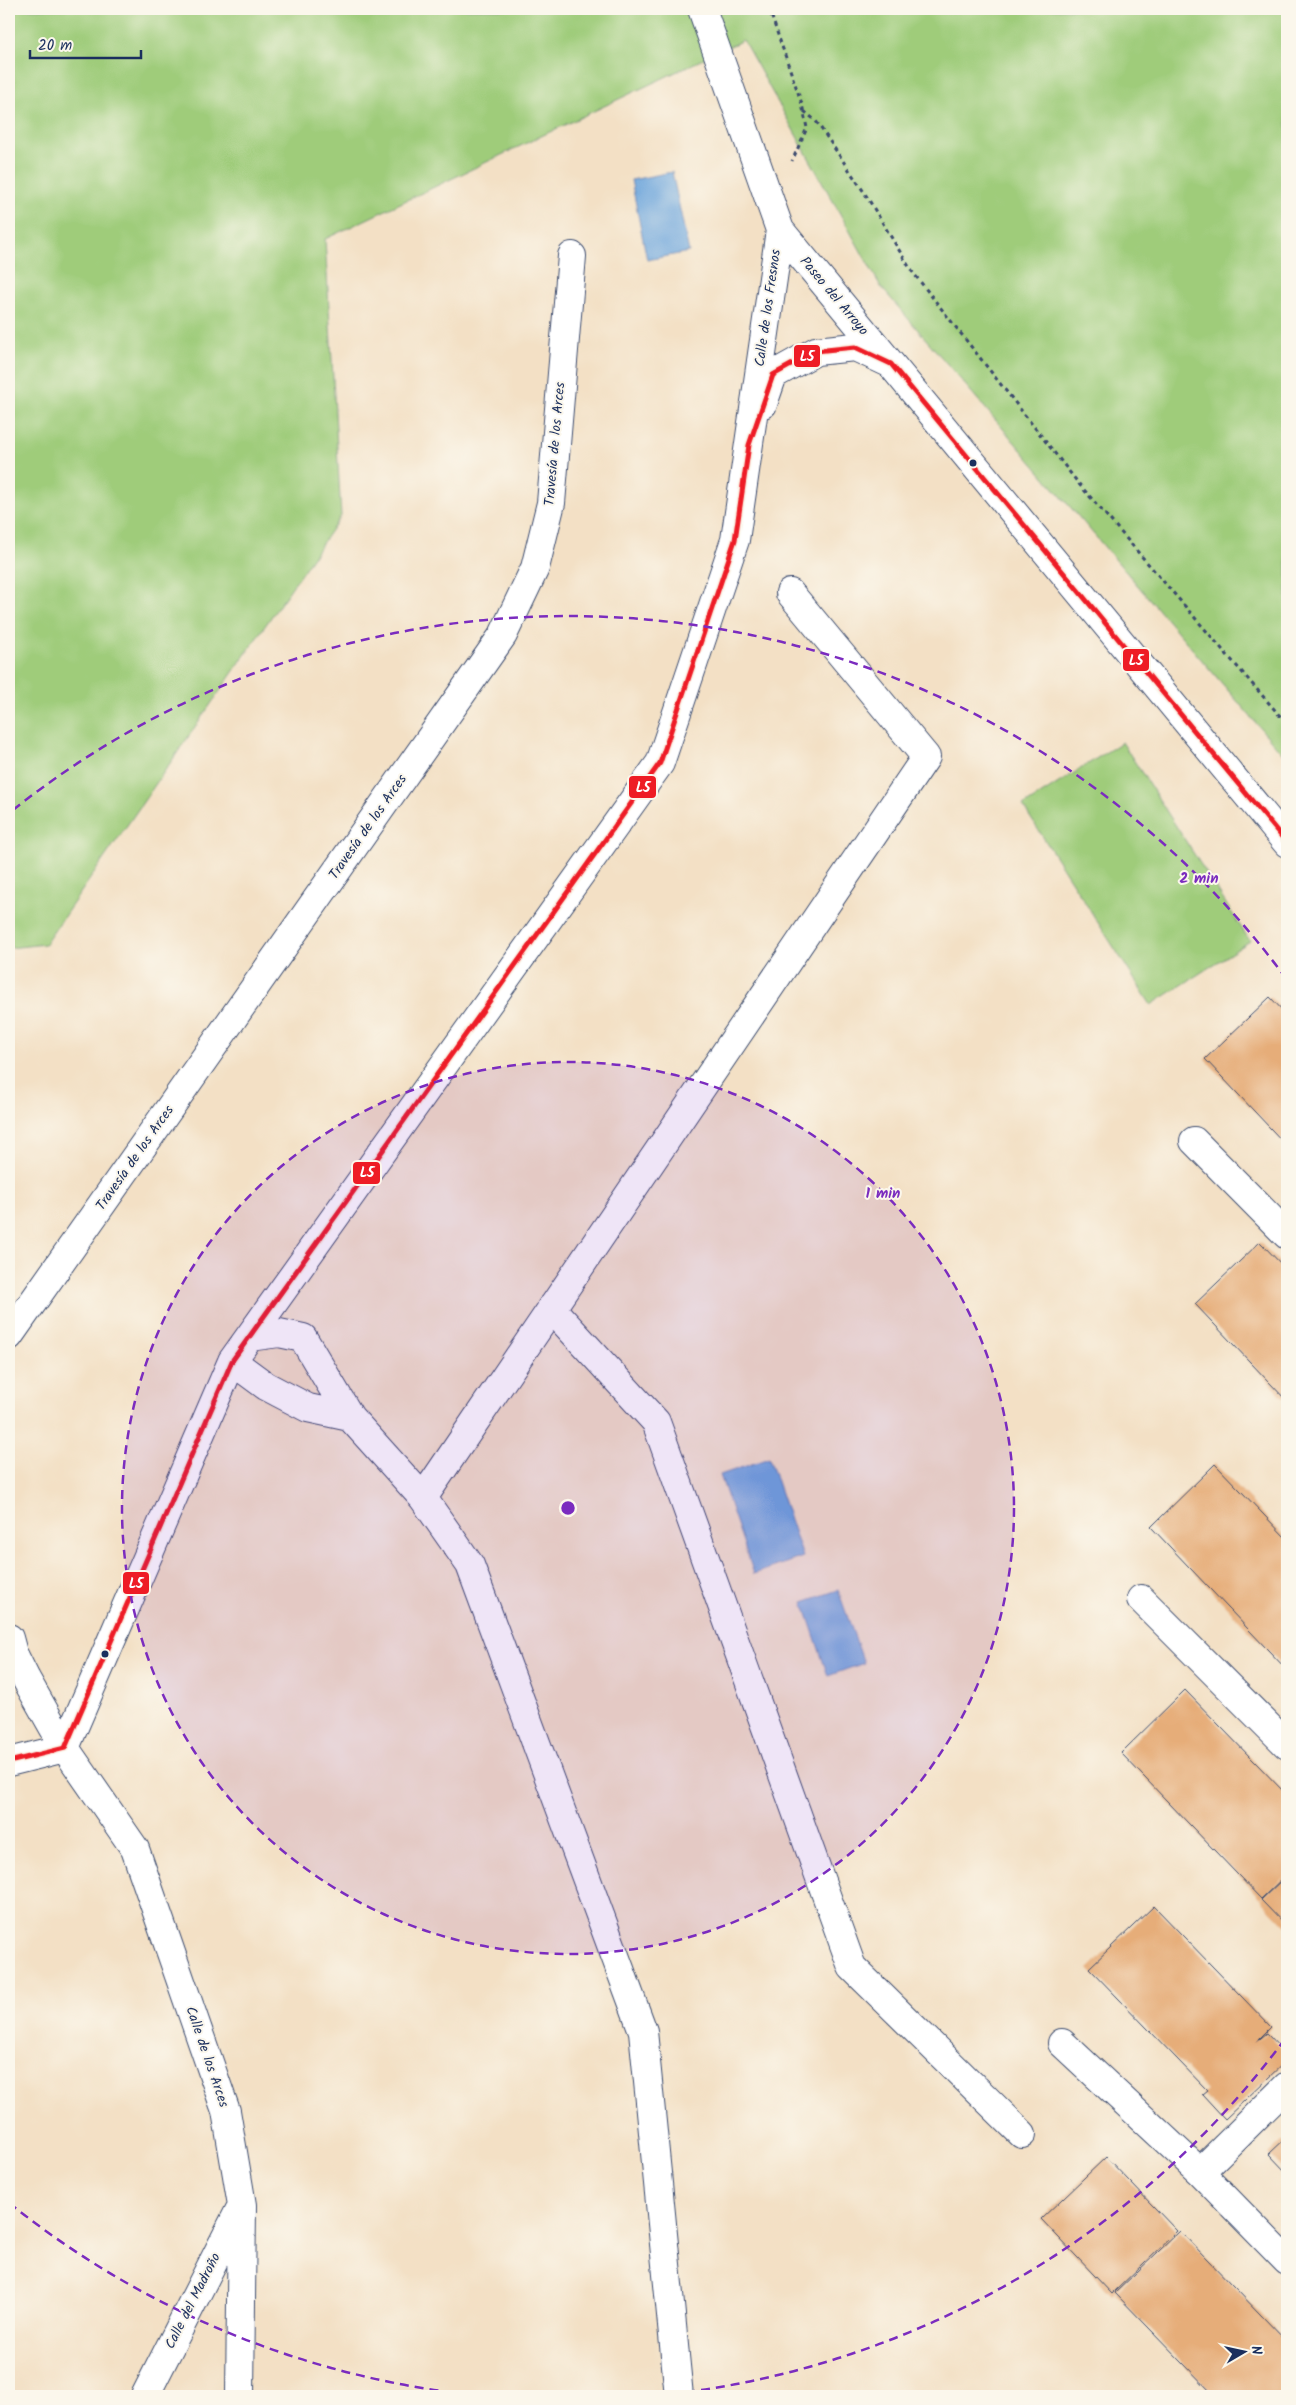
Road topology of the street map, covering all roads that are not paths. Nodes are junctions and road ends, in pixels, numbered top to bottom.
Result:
1 (702, 9) edge
2 (780, 230) junction
3 (572, 256) dead end
4 (890, 364) junction
5 (748, 445) junction
6 (790, 593) dead end
7 (1287, 844) edge
8 (1194, 1141) dead end
9 (1287, 1235) edge
10 (551, 1308) junction
11 (9, 1336) edge
12 (249, 1337) junction
13 (232, 1361) junction
14 (350, 1417) junction
15 (423, 1498) junction
16 (1141, 1599) dead end
17 (9, 1638) edge
18 (1287, 1745) edge
19 (65, 1748) junction
20 (9, 1762) edge
21 (1062, 2043) dead end
22 (1287, 2086) edge
23 (1022, 2134) dead end
24 (1200, 2172) junction
25 (242, 2205) junction
26 (1287, 2261) edge
27 (145, 2396) edge
28 (240, 2396) edge
29 (679, 2396) edge

1 - 2 street, Paseo del Arroyo
2 - 4 street, Paseo del Arroyo
2 - 5 street, Calle de los Fresnos
3 - 11 street, Travesía de los Arces
4 - 5 street, Calle de los Fresnos
4 - 7 street, Paseo del Arroyo
5 - 12 street, Calle de los Fresnos
6 - 10 street
8 - 9 street
10 - 15 street
10 - 23 street
12 - 13 street, Calle de los Fresnos
12 - 14 street
13 - 14 street
13 - 19 street, Calle de los Fresnos
14 - 15 street
15 - 29 street
16 - 18 street
17 - 19 street, Calle de los Arces
19 - 20 street
19 - 25 street, Calle de los Arces
21 - 24 street
22 - 24 street
24 - 26 street
25 - 27 street, Calle del Madroño
25 - 28 street, Calle de los Arces

